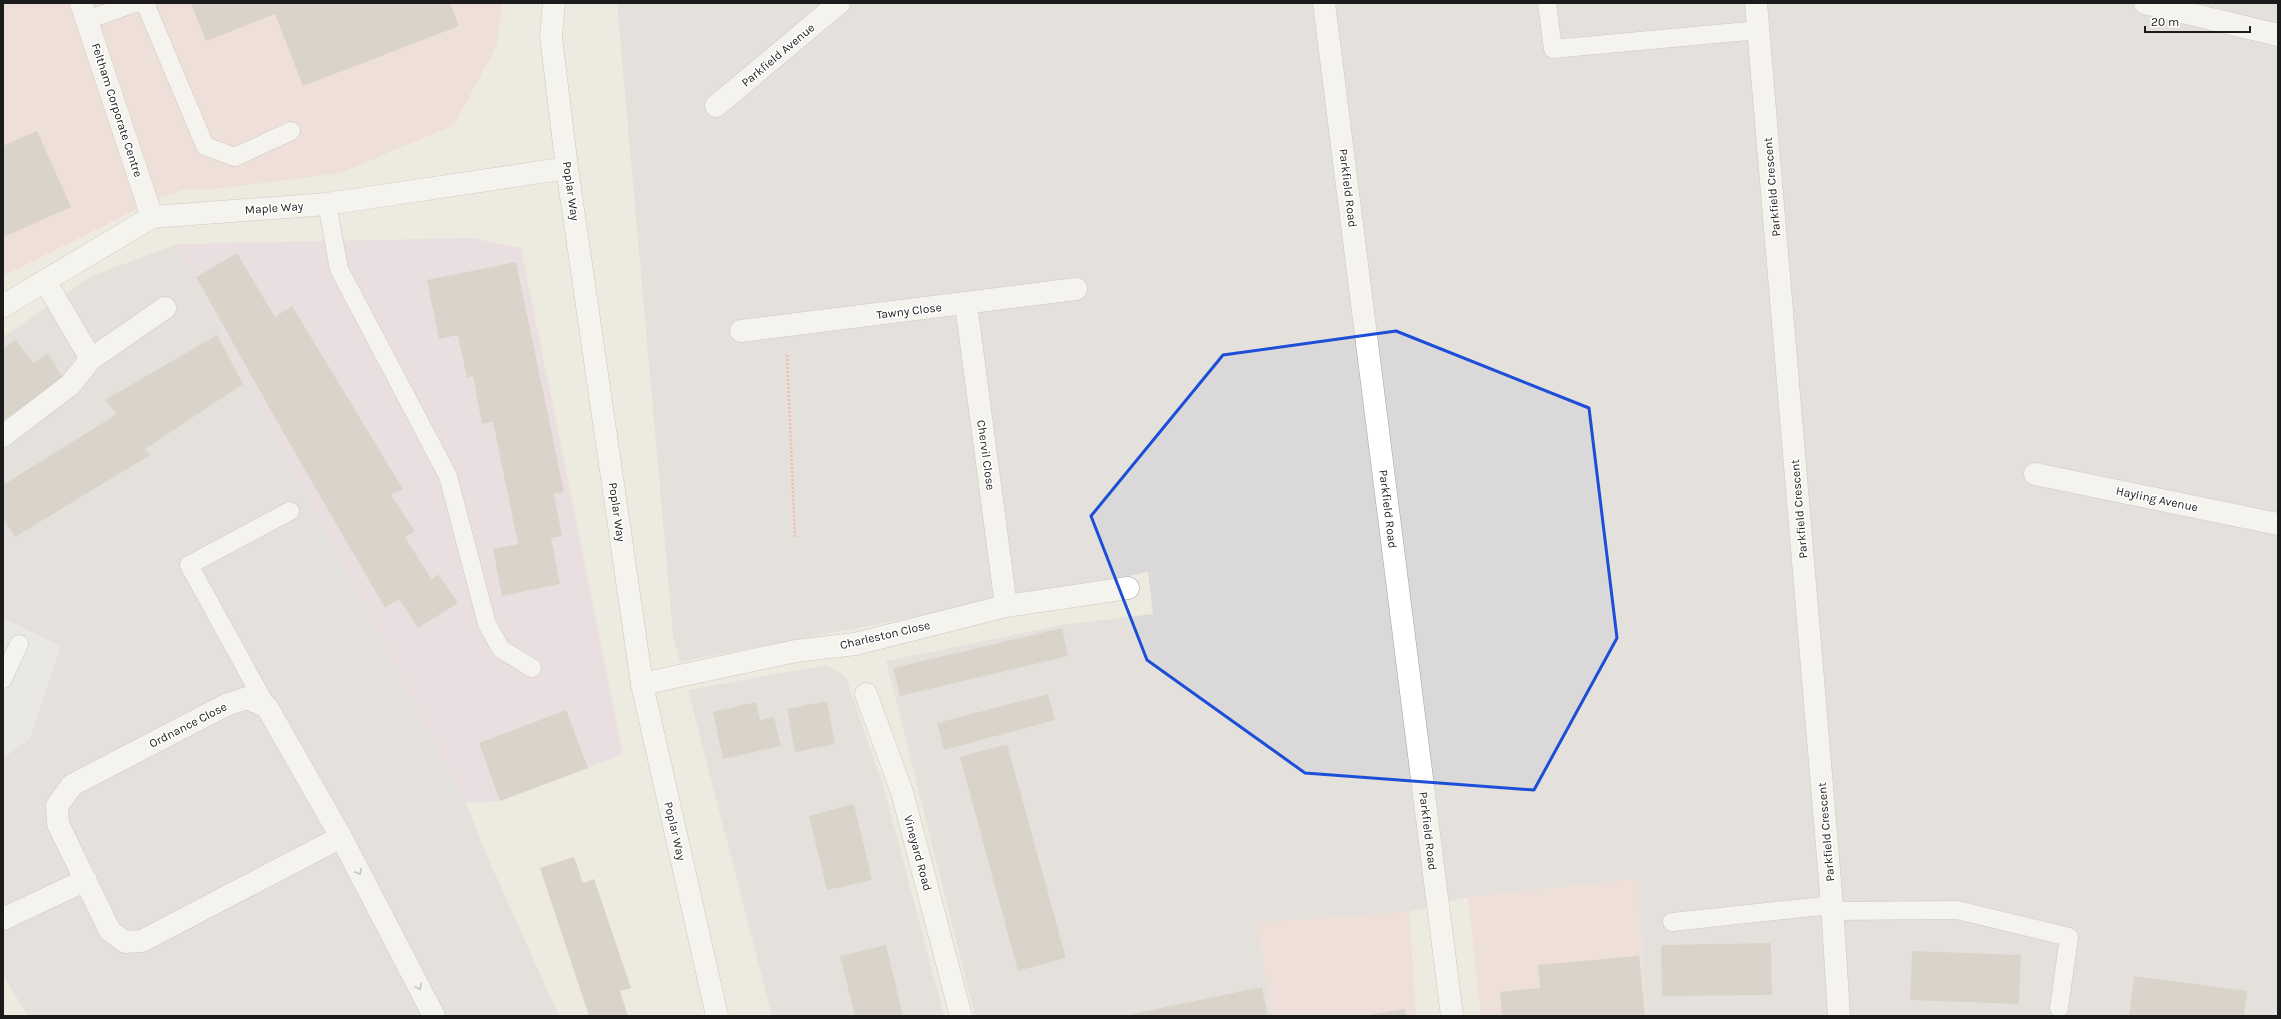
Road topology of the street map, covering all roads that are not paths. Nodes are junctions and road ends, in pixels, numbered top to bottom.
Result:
1 (136, 3) edge
2 (145, 3) edge
3 (554, 3) edge
4 (839, 3) edge
5 (1324, 3) edge
6 (1547, 3) edge
7 (1756, 3) edge
8 (2145, 3) edge
9 (84, 11) edge
10 (1759, 30) junction
11 (2278, 35) edge
12 (716, 106) dead end
13 (291, 131) dead end
14 (567, 168) junction
15 (328, 204) junction
16 (152, 217) junction
17 (45, 282) junction
18 (1076, 289) dead end
19 (966, 304) junction
20 (3, 306) edge
21 (165, 308) dead end
22 (742, 331) dead end
23 (91, 359) junction
24 (3, 436) edge
25 (2035, 474) dead end
26 (290, 511) dead end
27 (2278, 524) edge
28 (1128, 588) dead end
29 (1006, 606) junction
30 (19, 644) dead end
31 (532, 668) dead end
32 (3, 679) edge
33 (642, 684) junction
34 (866, 694) dead end
35 (266, 707) junction
36 (341, 837) junction
37 (86, 880) junction
38 (1832, 908) junction
39 (3, 920) edge
40 (1672, 922) dead end
41 (2059, 1008) dead end
42 (434, 1016) edge
43 (717, 1016) edge
44 (961, 1016) edge
45 (1452, 1016) edge
46 (1839, 1016) edge

1 - 9 lane
2 - 13 lane
3 - 14 street, Poplar Way
4 - 12 street, Parkfield Avenue
5 - 45 street, Parkfield Road
6 - 10 lane
7 - 10 street, Parkfield Crescent
8 - 11 street
9 - 16 street, Feltham Corporate Centre
10 - 38 street, Parkfield Crescent
14 - 15 street, Maple Way
14 - 33 street, Poplar Way
15 - 16 street, Maple Way
15 - 31 lane
16 - 17 street, Maple Way
17 - 20 street, Maple Way
17 - 23 street
18 - 19 street, Tawny Close
19 - 22 street, Tawny Close
19 - 29 street, Chervil Close
21 - 23 street
23 - 24 street
25 - 27 street, Hayling Avenue
26 - 35 lane
28 - 29 street, Charleston Close
29 - 33 street, Charleston Close
30 - 32 lane
33 - 43 street, Poplar Way
34 - 44 street, Vineyard Road
35 - 36 street
35 - 37 street, Ordnance Close
36 - 37 street, Ordnance Close
36 -> 42 street
37 - 39 street
38 - 40 lane
38 - 41 lane
38 - 46 street, Parkfield Crescent

